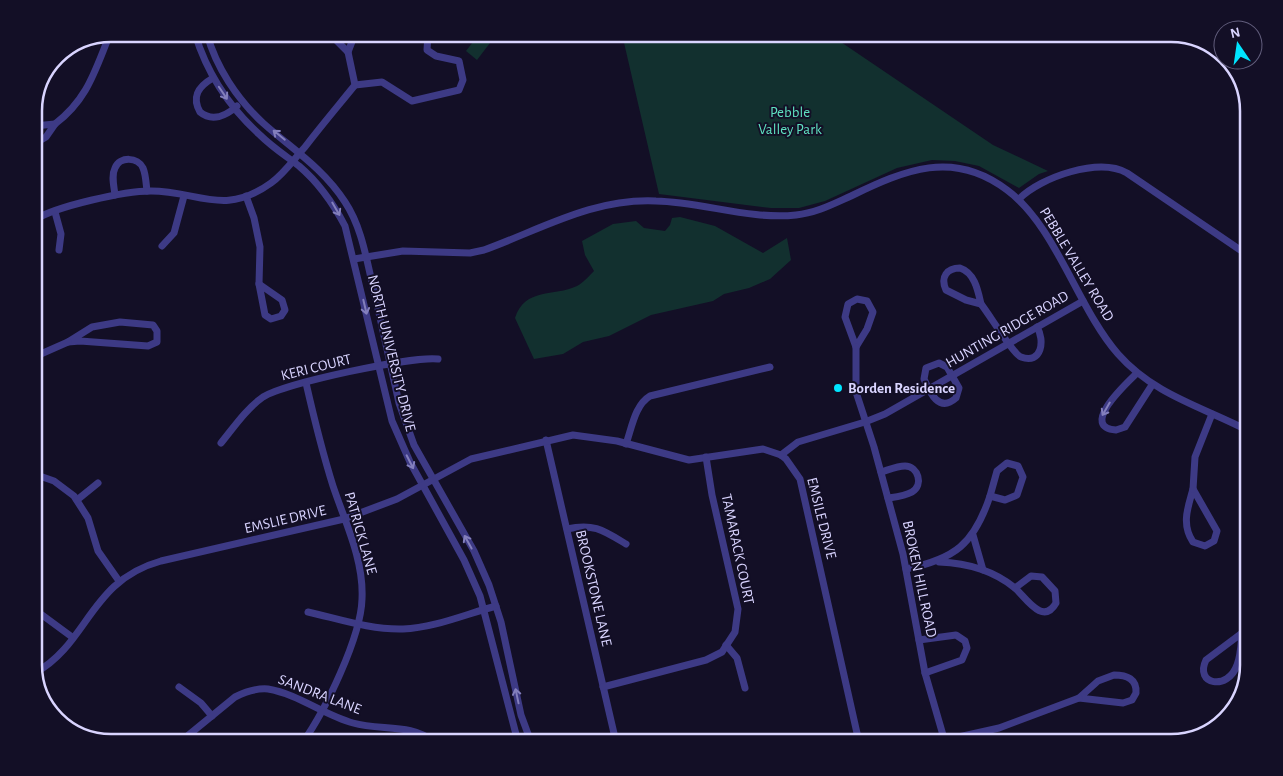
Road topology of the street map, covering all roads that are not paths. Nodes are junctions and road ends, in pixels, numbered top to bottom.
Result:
1 (198, 42) edge
2 (210, 42) edge
3 (338, 42) edge
4 (352, 42) edge
5 (428, 42) edge
6 (106, 43) edge
7 (348, 52) junction
8 (213, 78) junction
9 (355, 85) junction
10 (242, 100) junction
11 (234, 109) junction
12 (55, 124) junction
13 (43, 125) edge
14 (43, 139) edge
15 (300, 152) junction
16 (292, 162) junction
17 (147, 191) junction
18 (115, 195) junction
19 (184, 196) junction
20 (246, 196) junction
21 (1019, 200) junction
22 (55, 212) junction
23 (43, 217) edge
24 (162, 246) dead end
25 (59, 250) dead end
26 (1240, 250) edge
27 (366, 257) junction
28 (354, 259) junction
29 (259, 284) junction
30 (1083, 301) junction
31 (981, 304) junction
32 (1037, 327) junction
33 (68, 342) junction
34 (1009, 344) junction
35 (856, 347) junction
36 (43, 353) edge
37 (438, 359) dead end
38 (390, 364) junction
39 (379, 366) junction
40 (770, 367) dead end
41 (1137, 373) junction
42 (953, 376) junction
43 (306, 383) junction
44 (1152, 384) junction
45 (929, 390) junction
46 (1212, 414) junction
47 (865, 422) junction
48 (1240, 427) edge
49 (546, 440) junction
50 (221, 443) dead end
51 (626, 444) junction
52 (781, 455) junction
53 (706, 457) junction
54 (881, 472) junction
55 (43, 477) edge
56 (432, 480) junction
57 (98, 483) dead end
58 (422, 485) junction
59 (1193, 489) junction
60 (990, 496) junction
61 (888, 498) junction
62 (77, 500) junction
63 (344, 520) junction
64 (567, 529) junction
65 (973, 535) junction
66 (626, 544) dead end
67 (937, 562) junction
68 (906, 569) junction
69 (983, 570) junction
70 (119, 582) junction
71 (1015, 588) junction
72 (496, 606) junction
73 (484, 609) junction
74 (308, 612) dead end
75 (43, 616) edge
76 (359, 622) junction
77 (1240, 635) edge
78 (72, 637) junction
79 (919, 640) junction
80 (726, 645) junction
81 (506, 648) junction
82 (495, 651) junction
83 (1240, 657) edge
84 (43, 668) edge
85 (925, 673) junction
86 (180, 687) dead end
87 (603, 687) junction
88 (745, 688) dead end
89 (1079, 698) junction
90 (321, 710) junction
91 (212, 716) junction
92 (190, 734) edge
93 (308, 734) edge
94 (420, 734) edge
95 (516, 734) edge
96 (528, 734) edge
97 (614, 734) edge
98 (856, 734) edge
99 (943, 734) edge
100 (974, 734) edge

1 - 8 street, NORTH UNIVERSITY DRIVE
2 - 10 street, NORTH UNIVERSITY DRIVE
3 - 7 street
4 - 7 street
5 - 9 street
6 - 12 street
7 - 9 street
8 -> 11 street, NORTH UNIVERSITY DRIVE
8 - 11 street
9 - 15 street
10 - 11 street
15 -> 10 street, NORTH UNIVERSITY DRIVE
11 - 16 street, NORTH UNIVERSITY DRIVE
12 - 13 street
12 - 14 street
15 - 16 street
15 - 27 street, NORTH UNIVERSITY DRIVE
16 - 20 street
16 -> 28 street, NORTH UNIVERSITY DRIVE
17 - 18 street
17 - 18 street
17 - 19 street
18 - 22 street
19 - 20 street
19 - 24 street
20 - 29 street
21 - 26 street
21 - 27 street, PEBBLE VALLEY ROAD
21 - 30 street, PEBBLE VALLEY ROAD
22 - 23 street
22 - 25 street
27 - 28 street, PEBBLE VALLEY ROAD
27 - 38 street, NORTH UNIVERSITY DRIVE
28 -> 39 street, NORTH UNIVERSITY DRIVE
29 - 29 street
30 - 32 street, HUNTING RIDGE ROAD
30 - 41 street, PEBBLE VALLEY ROAD
31 - 31 street
31 - 34 street
32 - 34 street, HUNTING RIDGE ROAD
32 - 34 street
33 - 33 street
33 - 36 street
34 - 42 street, HUNTING RIDGE ROAD
35 - 35 street
35 - 47 street, BROKEN HILL ROAD
37 - 38 street, KERI COURT
38 - 39 street, KERI COURT
38 - 56 street, NORTH UNIVERSITY DRIVE
39 - 43 street, KERI COURT
39 -> 58 street, NORTH UNIVERSITY DRIVE
40 - 51 street
41 - 44 street, PEBBLE VALLEY ROAD
41 -> 44 street
42 - 45 street, HUNTING RIDGE ROAD
42 - 45 street
42 - 45 street
43 - 50 street, KERI COURT
43 - 63 street, PATRICK LANE
44 - 46 street, PEBBLE VALLEY ROAD
45 - 47 street, HUNTING RIDGE ROAD
46 - 48 street, PEBBLE VALLEY ROAD
46 - 59 street
47 - 52 street, HUNTING RIDGE ROAD
47 - 54 street, BROKEN HILL ROAD
49 - 51 street, EMSLIE DRIVE
49 - 56 street, EMSLIE DRIVE
49 - 64 street, BROOKSTONE LANE
51 - 53 street
52 - 53 street
52 - 98 street, EMSILE DRIVE
53 - 80 street, TAMARACK COURT
54 - 61 street, BROKEN HILL ROAD
54 - 61 street
55 - 62 street
56 - 58 street, EMSLIE DRIVE
72 -> 56 street, NORTH UNIVERSITY DRIVE
57 - 62 street
58 - 63 street, EMSLIE DRIVE
58 - 73 street, NORTH UNIVERSITY DRIVE
59 - 59 street
60 - 60 street
60 - 65 street
61 - 68 street, BROKEN HILL ROAD
62 - 70 street
63 - 70 street, EMSLIE DRIVE
63 - 76 street, PATRICK LANE
64 - 66 street
64 - 87 street, BROOKSTONE LANE
65 - 67 street
65 - 69 street
67 - 68 street
67 - 69 street
68 - 79 street, BROKEN HILL ROAD
69 - 71 street
70 - 78 street, EMSLIE DRIVE
71 - 71 street
72 - 73 street
72 - 81 street, NORTH UNIVERSITY DRIVE
73 - 76 street
73 - 82 street, NORTH UNIVERSITY DRIVE
74 - 76 street
75 - 78 street
76 - 90 street, PATRICK LANE
77 - 83 street
78 - 84 street, EMSLIE DRIVE
79 - 85 street, BROKEN HILL ROAD
79 - 85 street
80 - 87 street, TAMARACK COURT
80 - 88 street
81 - 82 street
96 -> 81 street, NORTH UNIVERSITY DRIVE
82 - 95 street, NORTH UNIVERSITY DRIVE
85 - 99 street, BROKEN HILL ROAD
86 - 91 street
87 - 97 street, BROOKSTONE LANE
89 - 89 street
89 - 100 street
90 - 91 street, SANDRA LANE
90 - 93 street, PATRICK LANE
90 - 94 street, SANDRA LANE
91 - 92 street, SANDRA LANE

